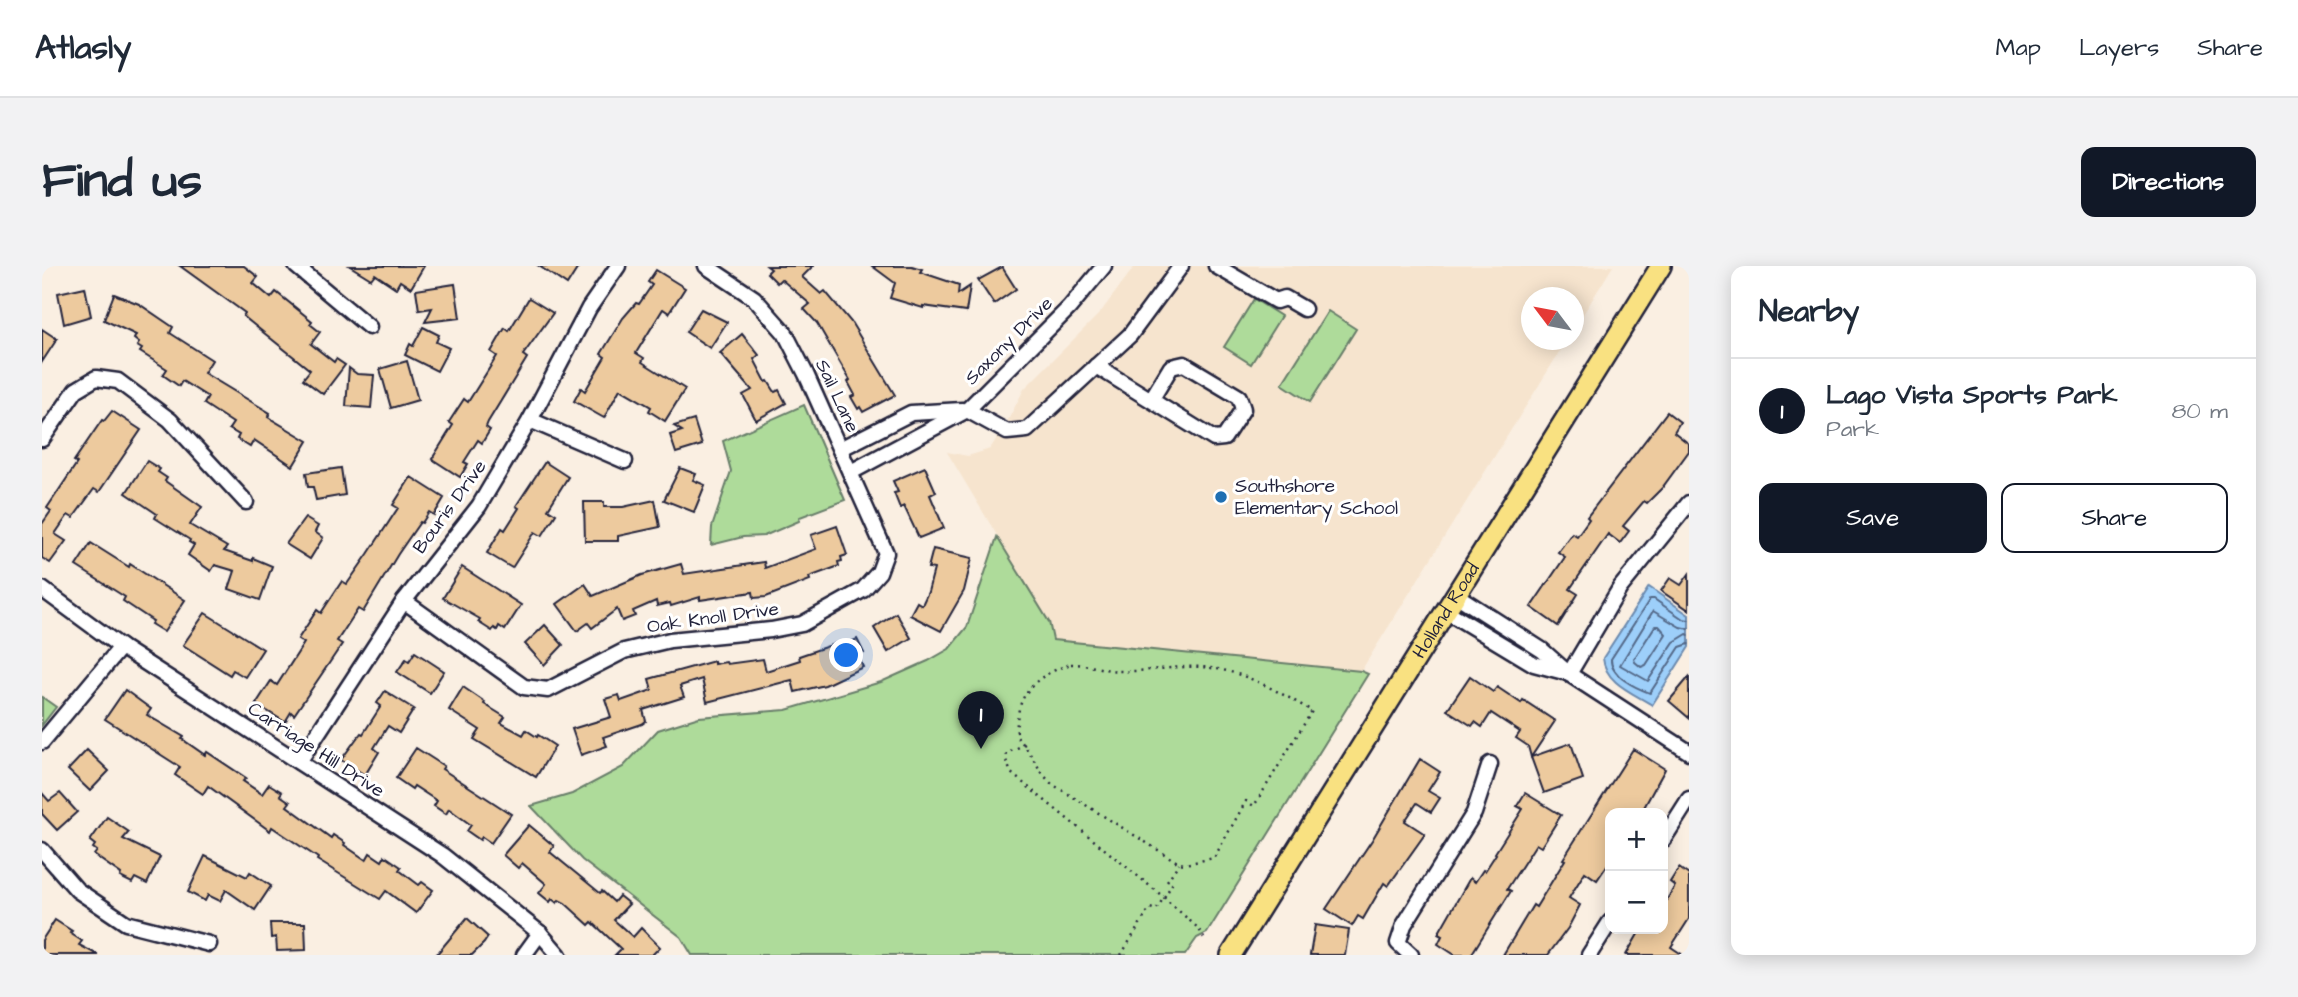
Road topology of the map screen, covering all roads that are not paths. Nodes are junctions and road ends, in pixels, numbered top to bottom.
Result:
1 (296, 266) edge
2 (618, 266) edge
3 (706, 266) edge
4 (1104, 266) edge
5 (1181, 266) edge
6 (1216, 266) edge
7 (1661, 266) edge
8 (1304, 309) dead end
9 (369, 327) dead end
10 (1096, 366) junction
11 (1151, 400) junction
12 (967, 410) junction
13 (530, 420) junction
14 (890, 424) junction
15 (42, 439) edge
16 (901, 446) junction
17 (840, 449) junction
18 (625, 461) dead end
19 (851, 472) junction
20 (246, 502) dead end
21 (1689, 503) edge
22 (879, 572) joint
23 (42, 589) edge
24 (404, 601) junction
25 (1451, 603) junction
26 (121, 647) junction
27 (1569, 674) junction
28 (42, 742) edge
29 (1689, 752) edge
30 (299, 762) junction
31 (1490, 764) dead end
32 (1689, 799) edge
33 (1668, 832) edge
34 (42, 850) edge
35 (1605, 930) edge
36 (540, 933) junction
37 (209, 944) dead end
38 (524, 955) edge
39 (559, 955) edge
40 (1231, 955) edge
41 (1411, 955) edge
42 (1589, 955) edge

1 - 9 street
2 - 13 street, Bouris Drive
3 - 17 street, Sail Lane
4 - 12 street, Saxony Drive
5 - 10 street
6 - 8 street
7 - 25 main road, Holland Road
10 - 11 street
10 - 12 street
11 - 11 street
12 - 14 street, Saxony Drive
12 - 16 street, Saxony Drive
13 - 18 street
13 - 24 street, Bouris Drive
14 - 16 street
14 - 17 street, Saxony Drive
15 - 20 street
16 - 19 street, Saxony Drive
17 - 19 street, Sail Lane
19 - 22 street, Sail Lane
21 - 27 street
22 - 24 street, Oak Knoll Drive
23 - 26 street, Carriage Hill Drive
24 - 30 street, Bouris Drive
25 - 27 street
25 - 40 main road, Holland Road
26 - 28 street
26 - 30 street, Carriage Hill Drive
27 - 29 street
30 - 36 street, Carriage Hill Drive
31 - 41 street
32 - 33 street
34 - 37 street
35 - 42 street
36 - 38 street
36 - 39 street, Carriage Hill Drive

